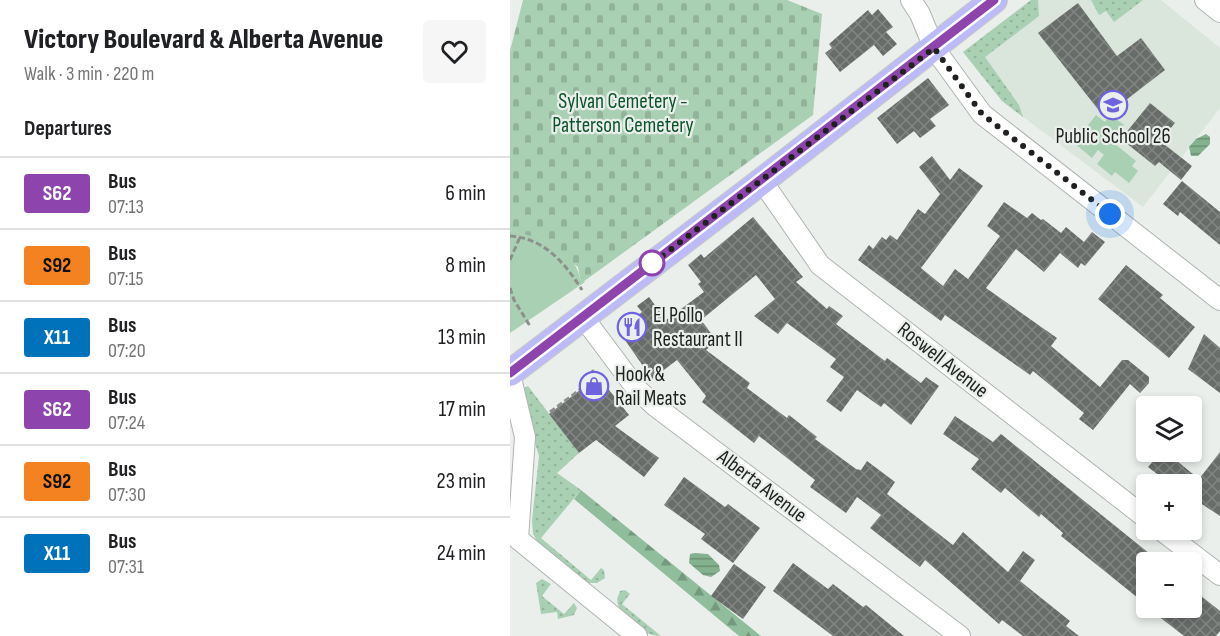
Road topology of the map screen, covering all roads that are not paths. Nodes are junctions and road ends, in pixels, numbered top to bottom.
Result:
1 (910, 0) edge
2 (994, 0) edge
3 (1205, 0) edge
4 (1220, 12) edge
5 (934, 48) junction
6 (762, 181) junction
7 (1220, 300) edge
8 (583, 317) junction
9 (510, 373) edge
10 (510, 432) edge
11 (526, 453) junction
12 (1136, 510) edge
13 (1174, 540) edge
14 (1220, 575) edge
15 (637, 636) edge
16 (960, 636) edge

1 - 5 street
2 - 5 main road
3 - 4 street
5 - 6 main road
5 - 7 street
6 - 8 main road
6 - 12 street, Roswell Avenue
8 - 9 main road
8 - 16 street, Alberta Avenue
9 - 11 street
10 - 11 street
11 - 15 street
13 - 14 street

